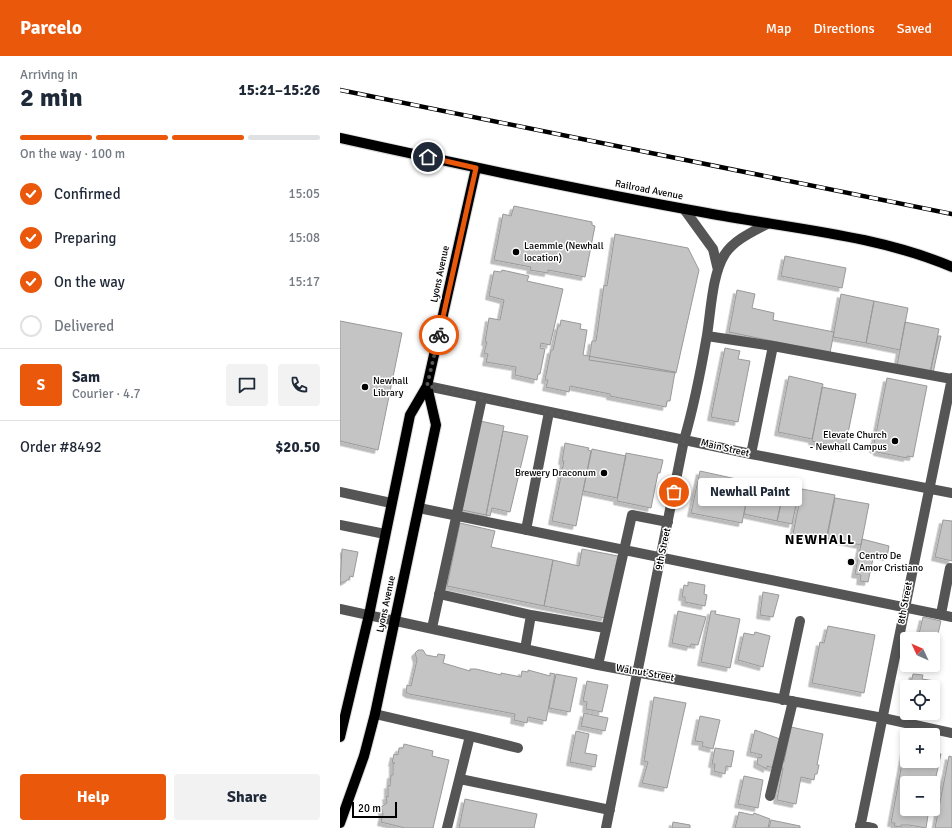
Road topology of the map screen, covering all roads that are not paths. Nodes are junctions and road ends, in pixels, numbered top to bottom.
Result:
1 (340, 138) edge
2 (476, 168) junction
3 (684, 209) junction
4 (767, 224) junction
5 (952, 267) edge
6 (718, 270) junction
7 (707, 336) junction
8 (773, 346) junction
9 (952, 379) edge
10 (427, 386) junction
11 (482, 398) junction
12 (549, 412) junction
13 (684, 440) junction
14 (751, 454) junction
15 (928, 489) junction
16 (340, 492) edge
17 (952, 493) edge
18 (391, 502) junction
19 (419, 508) junction
20 (456, 516) junction
21 (668, 522) junction
22 (340, 525) edge
23 (526, 530) junction
24 (385, 534) junction
25 (624, 550) junction
26 (661, 558) junction
27 (950, 568) dead end
28 (440, 594) junction
29 (905, 607) junction
30 (340, 609) edge
31 (368, 614) junction
32 (941, 614) junction
33 (531, 615) junction
34 (952, 617) edge
35 (395, 620) junction
36 (800, 621) dead end
37 (432, 628) junction
38 (605, 628) junction
39 (525, 649) junction
40 (598, 665) junction
41 (636, 671) junction
42 (788, 701) junction
43 (375, 714) junction
44 (883, 718) junction
45 (342, 725) edge
46 (952, 733) edge
47 (470, 736) junction
48 (340, 737) edge
49 (518, 748) dead end
50 (460, 779) junction
51 (770, 796) dead end
52 (610, 810) junction
53 (340, 823) edge
54 (860, 827) edge
55 (446, 828) edge
56 (606, 828) edge
57 (873, 828) edge

1 - 2 main road, Railroad Avenue
2 - 3 main road, Railroad Avenue
2 - 10 main road, Lyons Avenue
3 - 4 main road, Railroad Avenue
3 - 6 street, 9th Street
4 - 5 main road, Railroad Avenue
4 - 6 street, 9th Street
6 - 7 street, 9th Street
7 - 8 street
7 - 13 street, 9th Street
8 - 9 street
8 - 14 street
9 - 15 street, 8th Street
10 - 11 street, Main Street
10 - 18 main road, Lyons Avenue
10 - 19 main road, Lyons Avenue
11 - 12 street, Main Street
11 - 20 street
12 - 13 street, Main Street
12 - 23 street
13 - 14 street, Main Street
13 - 21 street, 9th Street
14 - 15 street, Main Street
15 - 17 street, Main Street
15 - 29 street, 8th Street
16 - 18 street
18 - 24 main road, Lyons Avenue
19 - 20 street
19 - 35 main road, Lyons Avenue
20 - 23 street
20 - 28 street
21 - 25 street
21 - 26 street, 9th Street
22 - 24 street
23 - 25 street
24 - 31 main road, Lyons Avenue
25 - 26 street
25 - 38 street
26 - 29 street
26 - 41 street, 9th Street
27 - 32 street
28 - 33 street
28 - 37 street
29 - 32 street
29 - 44 street, 8th Street
30 - 31 street, Walnut Street
31 - 35 street, Walnut Street
31 - 45 main road, Lyons Avenue
32 - 34 street
33 - 38 street
33 - 39 street
35 - 37 street, Walnut Street
35 - 43 main road, Lyons Avenue
36 - 42 street
37 - 39 street, Walnut Street
38 - 40 street
39 - 40 street, Walnut Street
40 - 41 street, Walnut Street
41 - 42 street, Walnut Street
41 - 52 street, 9th Street
42 - 44 street, Walnut Street
42 - 51 street
43 - 47 street
43 - 53 main road, Lyons Avenue
44 - 46 street, Walnut Street
44 - 54 street, 8th Street
45 - 48 main road, Lyons Avenue
47 - 49 street
47 - 50 street
50 - 52 street
50 - 55 street
52 - 56 street, 9th Street
54 - 57 street

